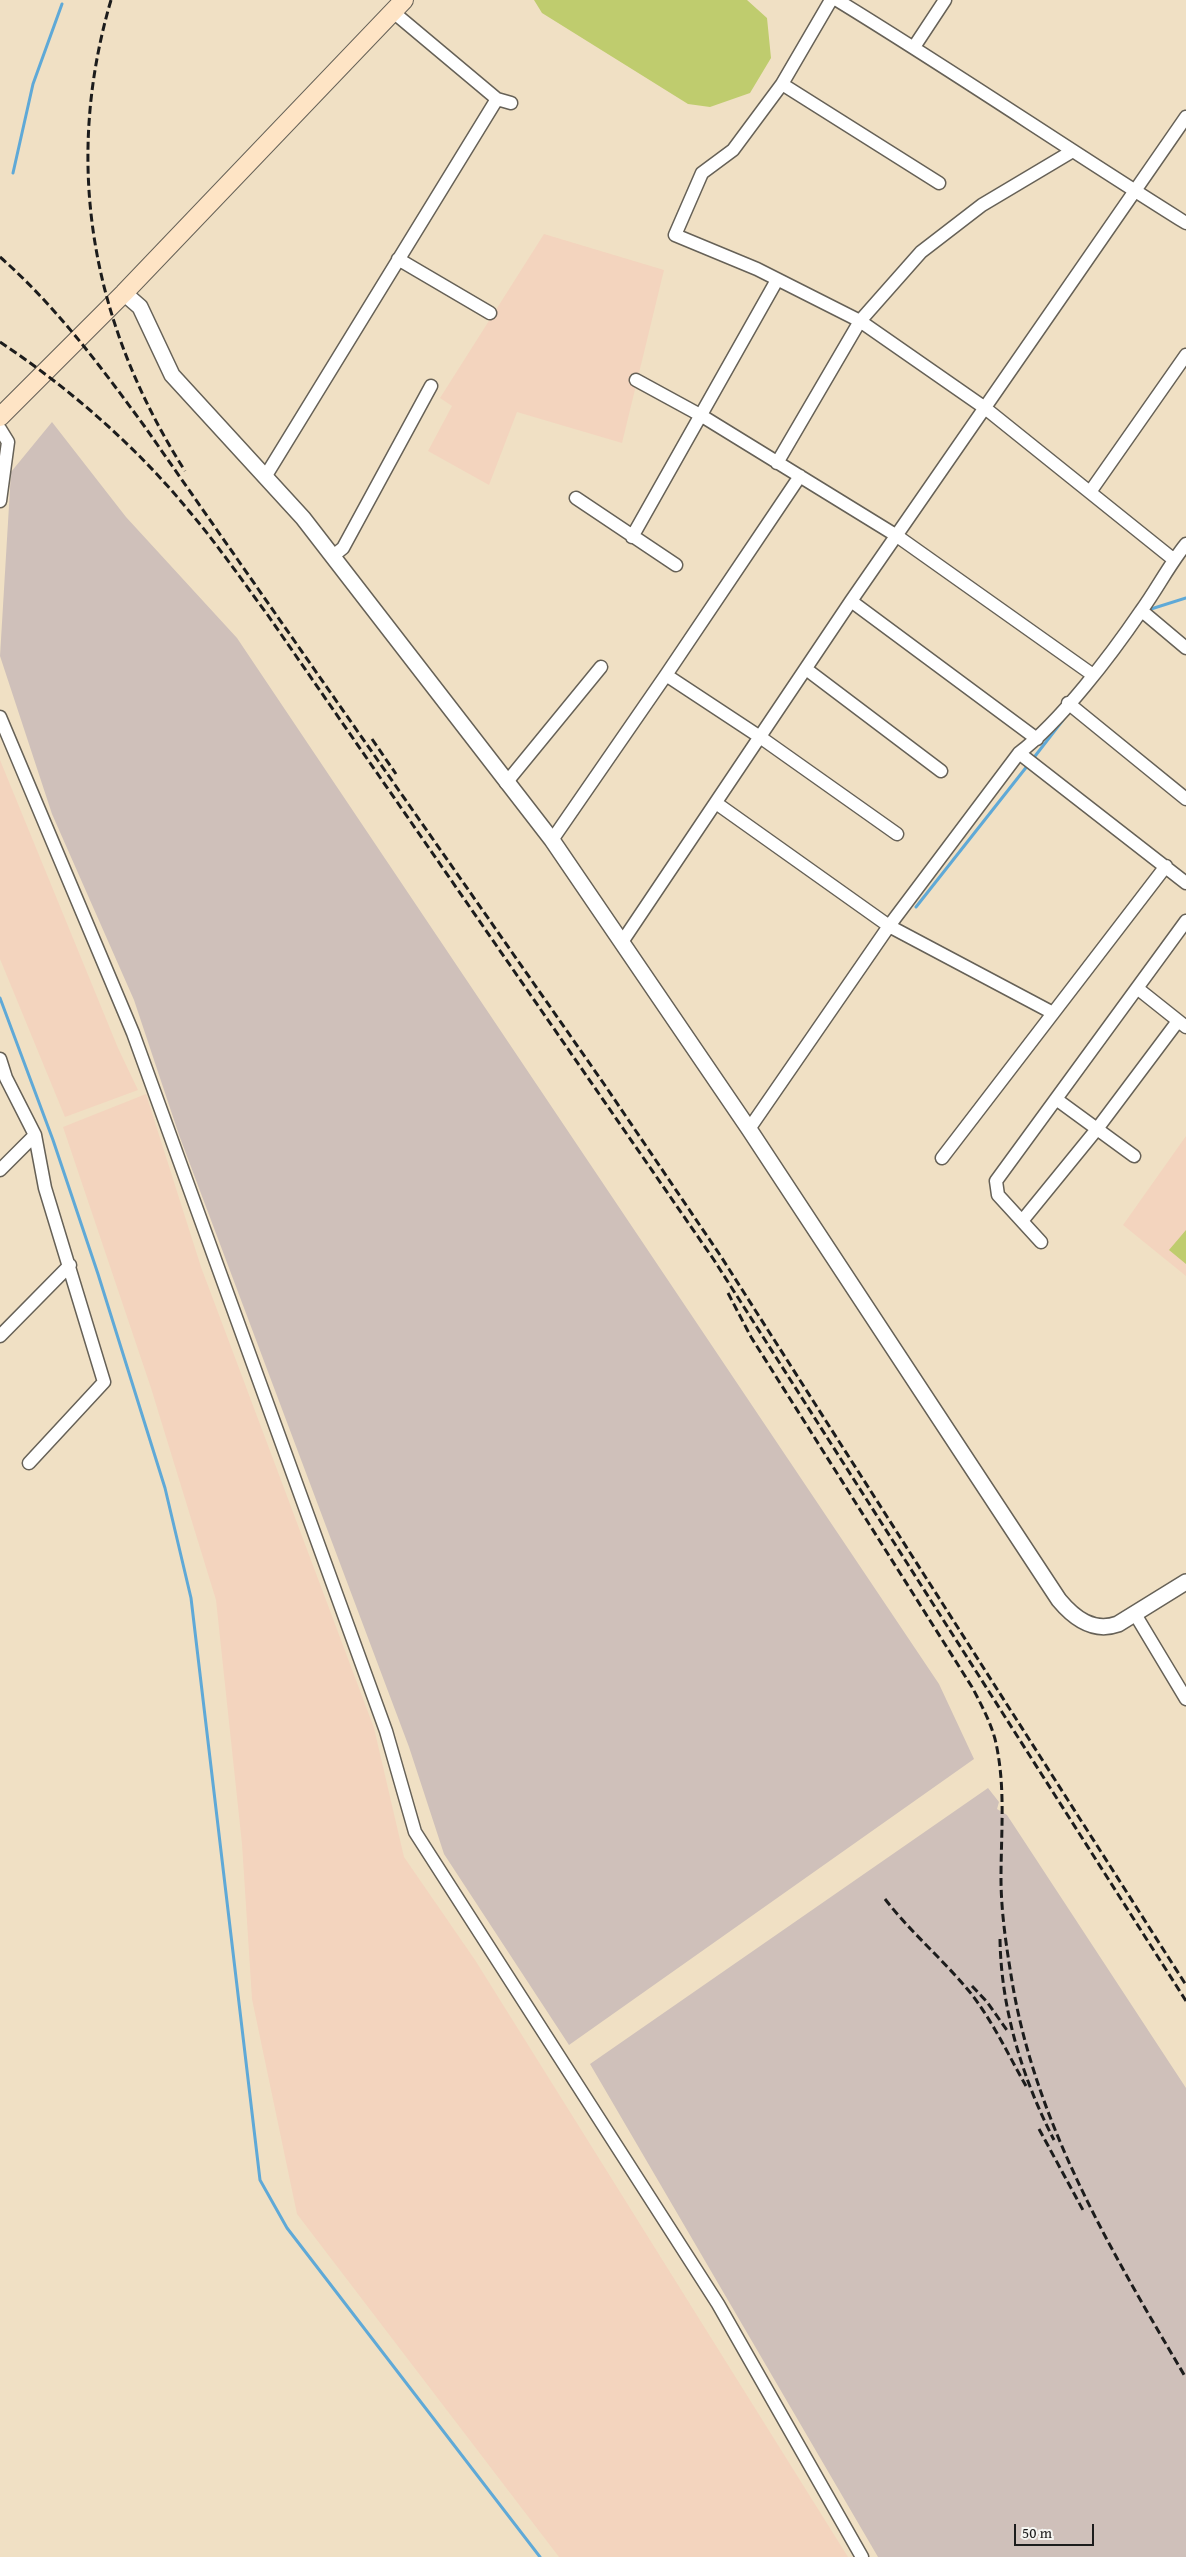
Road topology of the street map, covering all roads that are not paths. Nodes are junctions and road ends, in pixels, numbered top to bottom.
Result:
1 (831, 0) edge
2 (837, 0) edge
3 (945, 0) edge
4 (398, 6) edge
5 (914, 47) junction
6 (782, 84) junction
7 (497, 99) junction
8 (511, 102) dead end
9 (1186, 117) edge
10 (1072, 152) junction
11 (939, 184) dead end
12 (1135, 191) junction
13 (1186, 223) edge
14 (398, 259) junction
15 (777, 280) junction
16 (124, 293) junction
17 (490, 313) dead end
18 (860, 321) junction
19 (1186, 355) edge
20 (636, 380) dead end
21 (431, 386) dead end
22 (985, 408) junction
23 (702, 416) junction
24 (0, 417) edge
25 (0, 429) edge
26 (777, 463) junction
27 (800, 476) junction
28 (265, 477) junction
29 (1090, 492) junction
30 (576, 498) dead end
31 (0, 500) edge
32 (897, 536) junction
33 (632, 537) junction
34 (1186, 544) edge
35 (333, 556) junction
36 (1173, 559) junction
37 (676, 565) dead end
38 (851, 601) junction
39 (1142, 611) junction
40 (1186, 648) edge
41 (601, 667) dead end
42 (806, 669) junction
43 (666, 675) junction
44 (1093, 675) junction
45 (1068, 703) junction
46 (0, 717) edge
47 (760, 737) junction
48 (1037, 740) junction
49 (1018, 753) junction
50 (941, 771) dead end
51 (506, 783) junction
52 (1186, 799) edge
53 (716, 803) junction
54 (897, 834) dead end
55 (552, 840) junction
56 (1166, 866) junction
57 (1186, 883) edge
58 (1186, 921) edge
59 (889, 926) junction
60 (622, 942) junction
61 (1137, 988) junction
62 (1053, 1013) junction
63 (1182, 1024) edge
64 (0, 1060) edge
65 (1056, 1099) junction
66 (749, 1129) junction
67 (1097, 1129) junction
68 (35, 1135) junction
69 (1134, 1156) dead end
70 (942, 1158) dead end
71 (0, 1170) edge
72 (1022, 1221) junction
73 (1041, 1242) dead end
74 (70, 1265) junction
75 (0, 1336) edge
76 (29, 1463) dead end
77 (1186, 1582) edge
78 (1136, 1614) junction
79 (1186, 1699) edge
80 (862, 2557) edge

1 - 6 street
2 - 5 street
3 - 5 street
4 - 7 street
4 - 16 main road
5 - 10 street
6 - 11 street
6 - 15 street
7 - 8 street
7 - 14 street
9 - 12 street
10 - 12 street
10 - 18 street
12 - 13 street
12 - 22 street
14 - 17 street
14 - 28 street
15 - 18 street
15 - 23 street
16 - 24 main road
16 - 28 street
18 - 22 street
18 - 26 street
19 - 29 street
20 - 23 street
21 - 35 street
22 - 29 street
22 - 32 street
23 - 26 street
23 - 33 street
25 - 31 street
26 - 27 street
27 - 32 street
27 - 43 street
28 - 35 street
29 - 36 street
30 - 33 street
32 - 38 street
32 - 44 street
33 - 37 street
34 - 36 street
35 - 51 street
36 - 39 street
38 - 42 street
38 - 48 street
39 - 40 street
39 - 44 street
41 - 51 street
42 - 47 street
42 - 50 street
43 - 47 street
43 - 55 street
44 - 45 street
45 - 48 street
45 - 52 street
46 - 80 street
47 - 53 street
47 - 54 street
48 - 49 street
49 - 56 street
49 - 59 street
51 - 55 street
53 - 59 street
53 - 60 street
55 - 60 street
56 - 57 street
56 - 62 street
58 - 61 street
59 - 62 street
59 - 66 street
60 - 66 street
61 - 63 street
61 - 65 street
62 - 70 street
63 - 67 street
64 - 68 street
65 - 67 street
65 - 72 street
66 - 78 street
67 - 69 street
67 - 72 street
68 - 71 street
68 - 74 street
72 - 73 street
74 - 75 street
74 - 76 street
77 - 78 street
78 - 79 street

